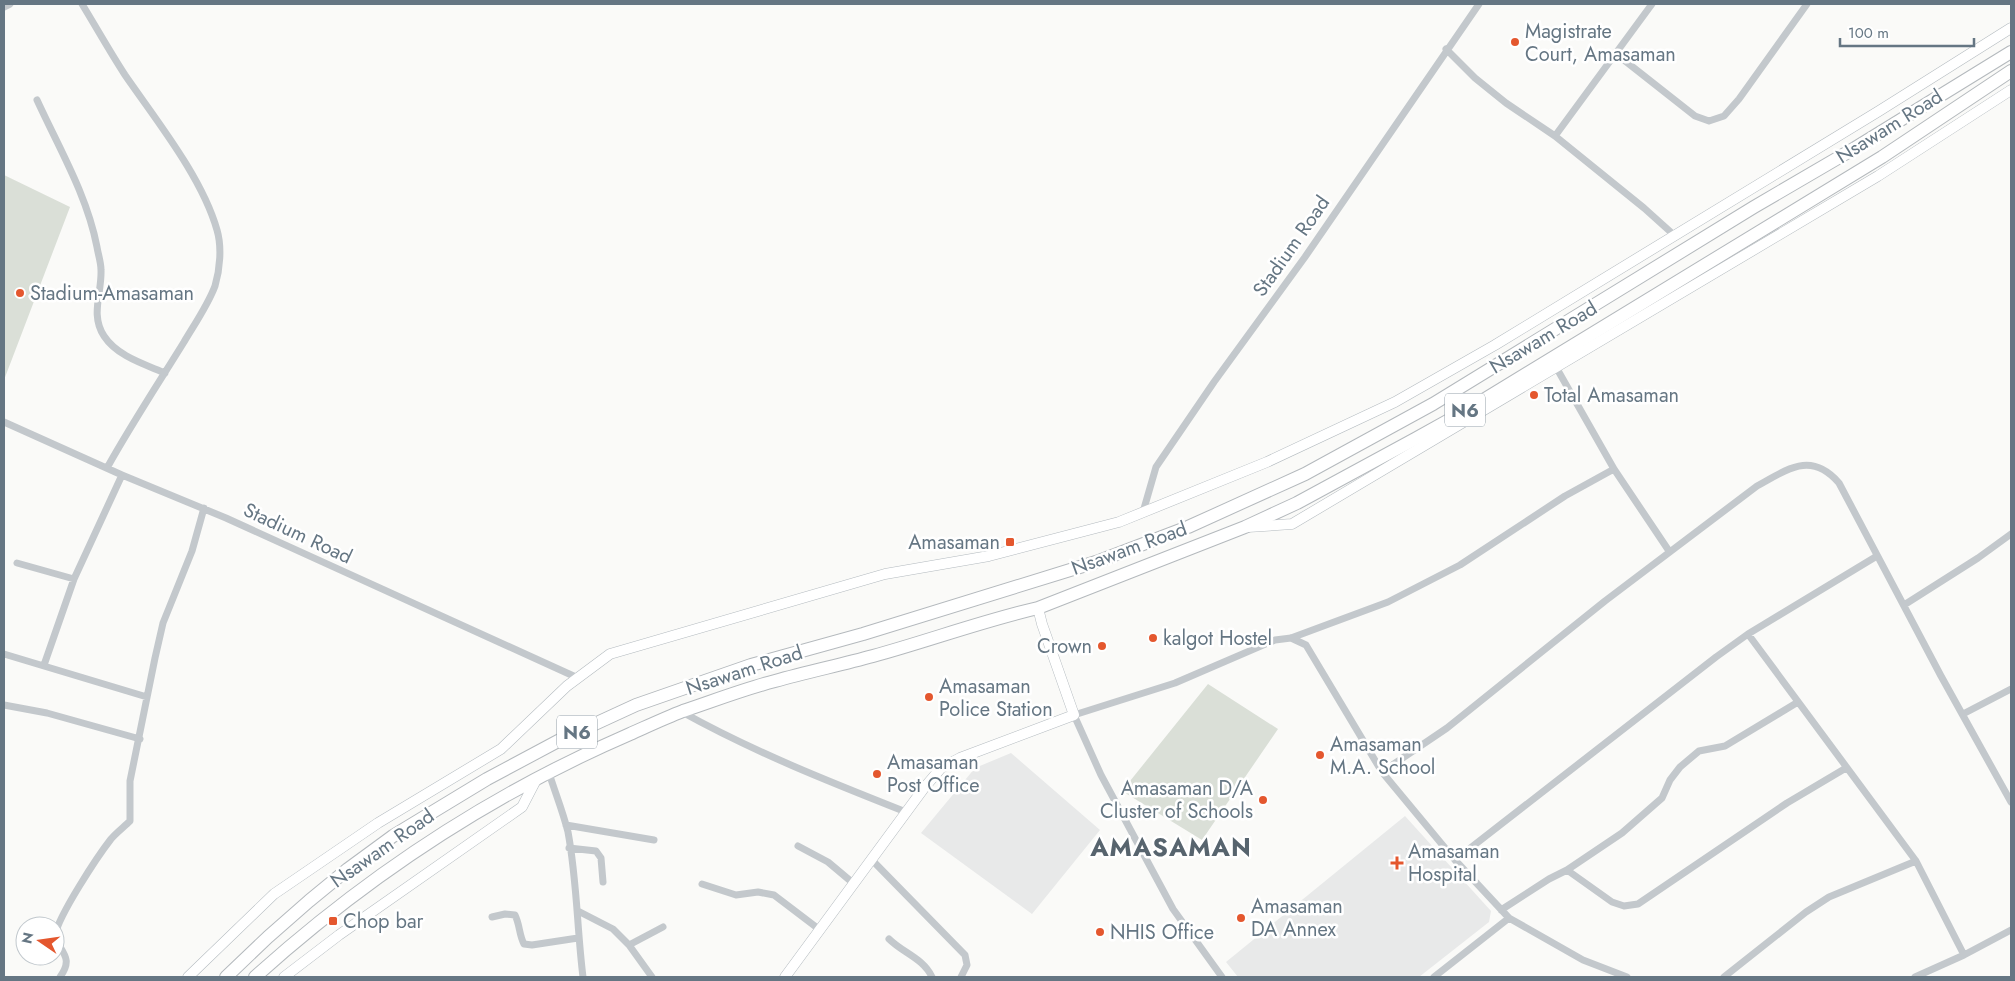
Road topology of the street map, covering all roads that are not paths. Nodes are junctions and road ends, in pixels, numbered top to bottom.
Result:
1 (10, 4) edge
2 (82, 4) edge
3 (1480, 4) edge
4 (1652, 4) edge
5 (1807, 4) edge
6 (4, 7) edge
7 (2011, 28) edge
8 (1446, 50) junction
9 (2011, 52) edge
10 (1616, 53) junction
11 (2011, 71) edge
12 (2011, 90) edge
13 (37, 100) dead end
14 (1555, 136) junction
15 (1674, 235) junction
16 (1556, 368) junction
17 (164, 373) junction
18 (4, 422) edge
19 (107, 468) junction
20 (1614, 469) junction
21 (122, 475) junction
22 (204, 508) junction
23 (1143, 512) junction
24 (1244, 527) junction
25 (2011, 534) edge
26 (1669, 551) junction
27 (1877, 556) junction
28 (17, 563) dead end
29 (74, 579) junction
30 (1904, 605) junction
31 (1038, 608) junction
32 (1748, 634) junction
33 (1291, 638) junction
34 (4, 654) edge
35 (44, 665) junction
36 (578, 678) junction
37 (2011, 689) edge
38 (147, 697) junction
39 (1798, 702) junction
40 (4, 705) edge
41 (681, 712) junction
42 (1964, 714) junction
43 (1074, 715) junction
44 (140, 739) junction
45 (1846, 768) junction
46 (549, 772) junction
47 (1382, 772) junction
48 (536, 780) junction
49 (2011, 802) edge
50 (906, 812) junction
51 (566, 825) junction
52 (654, 840) dead end
53 (798, 846) dead end
54 (569, 848) junction
55 (871, 859) junction
56 (1454, 860) junction
57 (1916, 861) junction
58 (1567, 870) junction
59 (603, 882) dead end
60 (853, 883) junction
61 (702, 884) dead end
62 (1501, 910) junction
63 (578, 911) junction
64 (62, 916) edge
65 (492, 917) dead end
66 (1509, 918) junction
67 (663, 927) dead end
68 (820, 930) junction
69 (2011, 930) edge
70 (578, 938) junction
71 (889, 939) dead end
72 (629, 945) junction
73 (1964, 955) junction
74 (65, 956) edge
75 (60, 977) edge
76 (188, 977) edge
77 (226, 977) edge
78 (255, 977) edge
79 (284, 977) edge
80 (583, 977) edge
81 (652, 977) edge
82 (784, 977) edge
83 (932, 977) edge
84 (961, 977) edge
85 (1222, 977) edge
86 (1434, 977) edge
87 (1627, 977) edge
88 (1724, 977) edge
89 (1915, 977) edge

1 - 6 street
2 - 17 street
3 - 8 street, Stadium Road
4 - 10 street
5 - 10 street
7 - 15 main road
8 - 14 street
8 - 23 street, Stadium Road
9 - 77 highway, Nsawam Road / N6
10 - 14 street
11 - 24 highway, Nsawam Road / N6
12 - 16 main road
13 - 17 street
14 - 15 street
15 - 23 main road
16 - 20 street
16 - 24 main road
17 - 19 street
18 - 19 street, Stadium Road
19 - 21 street, Stadium Road
20 - 26 street
20 - 33 street
21 - 22 street, Stadium Road
21 - 29 street
22 - 36 street, Stadium Road
22 - 38 street
23 - 36 main road
24 - 31 highway, Nsawam Road / N6
25 - 30 street
26 - 27 street
26 - 47 street
27 - 30 street
27 - 32 street
28 - 29 street
29 - 35 street
30 - 42 street
31 - 41 highway, Nsawam Road / N6
31 - 43 main road
32 - 39 street
32 - 56 street
33 - 43 street
33 - 47 street
34 - 35 street
35 - 38 street
36 - 76 main road
37 - 42 street
38 - 44 street
39 - 45 street
39 - 58 street
40 - 44 street
41 - 46 highway, Nsawam Road / N6
41 - 50 street
42 - 49 street
43 - 50 main road
43 - 85 street
44 - 64 street
45 - 57 street
45 - 58 street
46 - 48 highway, Nsawam Road / N6
46 - 51 street
47 - 56 street
48 - 78 highway, Nsawam Road / N6
48 - 79 main road
50 - 55 main road
51 - 52 street
51 - 54 street
53 - 60 street
54 - 59 street
54 - 63 street
55 - 60 main road
55 - 84 street
56 - 62 street
57 - 73 street
57 - 88 street
58 - 62 street
60 - 68 main road
61 - 68 street
62 - 66 street
63 - 70 street
63 - 72 street
65 - 70 street
66 - 86 street
66 - 87 street
67 - 72 street
68 - 82 main road
69 - 73 street
70 - 80 street
71 - 83 street
72 - 81 street
73 - 89 street
74 - 75 street

